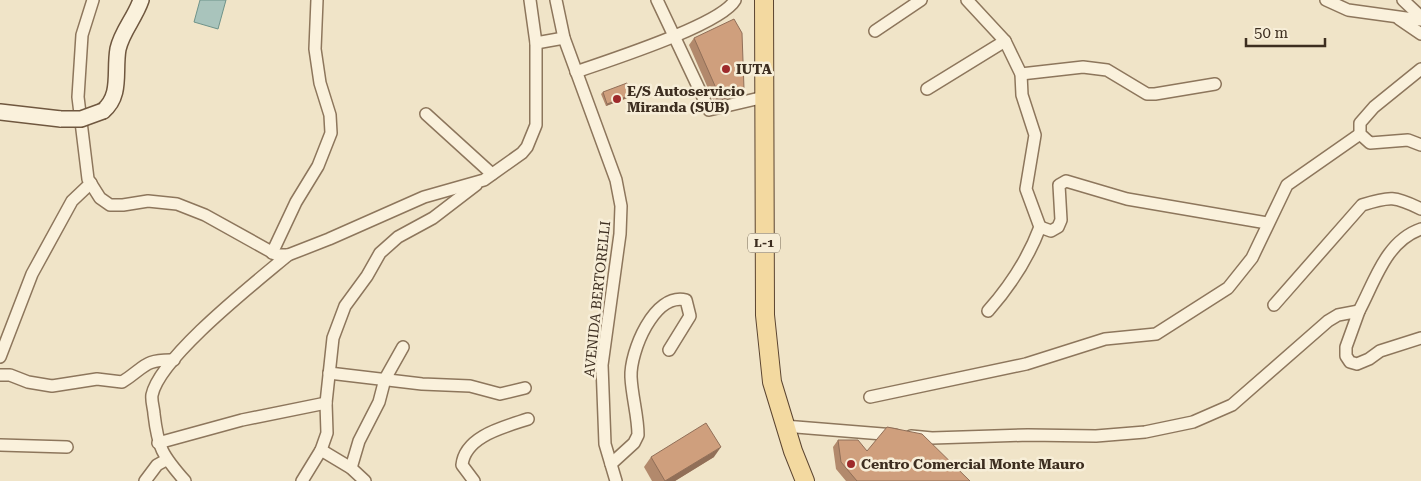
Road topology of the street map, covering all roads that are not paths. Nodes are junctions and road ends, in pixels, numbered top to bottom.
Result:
1 (93, 0) edge
2 (141, 0) edge
3 (317, 0) edge
4 (530, 0) edge
5 (556, 0) edge
6 (657, 0) edge
7 (735, 0) edge
8 (764, 0) edge
9 (921, 0) edge
10 (967, 0) edge
11 (1326, 0) edge
12 (1403, 0) edge
13 (1396, 17) junction
14 (1421, 19) edge
15 (875, 31) dead end
16 (1421, 34) edge
17 (674, 36) junction
18 (564, 38) junction
19 (1005, 41) junction
20 (536, 42) junction
21 (1421, 68) edge
22 (576, 72) junction
23 (1021, 74) junction
24 (1215, 84) dead end
25 (927, 89) dead end
26 (764, 97) junction
27 (0, 112) edge
28 (426, 114) dead end
29 (1360, 134) junction
30 (1421, 145) edge
31 (488, 177) junction
32 (91, 183) junction
33 (1421, 209) edge
34 (1267, 223) junction
35 (1040, 227) junction
36 (1421, 229) edge
37 (272, 252) junction
38 (288, 255) junction
39 (1274, 305) dead end
40 (988, 311) dead end
41 (1359, 311) junction
42 (1421, 338) edge
43 (403, 347) dead end
44 (669, 350) dead end
45 (0, 357) edge
46 (174, 360) junction
47 (1, 372) edge
48 (329, 373) junction
49 (386, 379) junction
50 (525, 388) dead end
51 (870, 397) dead end
52 (326, 403) junction
53 (528, 419) dead end
54 (784, 426) junction
55 (158, 443) junction
56 (0, 445) edge
57 (67, 447) dead end
58 (321, 450) junction
59 (166, 460) junction
60 (611, 464) junction
61 (351, 468) junction
62 (145, 481) edge
63 (185, 481) edge
64 (302, 481) edge
65 (365, 481) edge
66 (474, 481) edge
67 (616, 481) edge
68 (805, 481) edge

1 - 32 street
2 - 27 street, bridge
3 - 37 street
4 - 20 street
5 - 18 street, AVENIDA BERTORELLI
6 - 17 street
7 - 17 street
8 - 26 main road, L-1
9 - 15 street
10 - 19 street
11 - 13 street
12 - 14 street
13 - 14 street
13 - 16 street
17 - 22 street
17 - 26 street
18 - 20 street
18 - 22 street, AVENIDA BERTORELLI
19 - 23 street
19 - 25 street
20 - 31 street
21 - 29 street
22 - 60 street, AVENIDA BERTORELLI
23 - 24 street
23 - 35 street
26 - 54 main road, L-1
28 - 31 street
29 - 30 street
29 - 34 street
31 - 38 street
31 - 48 street
32 - 37 street
32 - 45 street
33 - 39 street
34 - 35 street
34 - 51 street
35 - 40 street
36 - 41 street
37 - 38 street
38 - 46 street
41 - 42 street
41 - 54 street
43 - 49 street
44 - 60 street
46 - 47 street
46 - 55 street
48 - 49 street
48 - 52 street
49 - 50 street
49 - 61 street
52 - 55 street
52 - 58 street
53 - 66 street
54 - 68 main road, L-1
55 - 59 street
56 - 57 street
58 - 61 street
58 - 64 street
59 - 62 street
59 - 63 street
60 - 67 street, AVENIDA BERTORELLI
61 - 65 street

